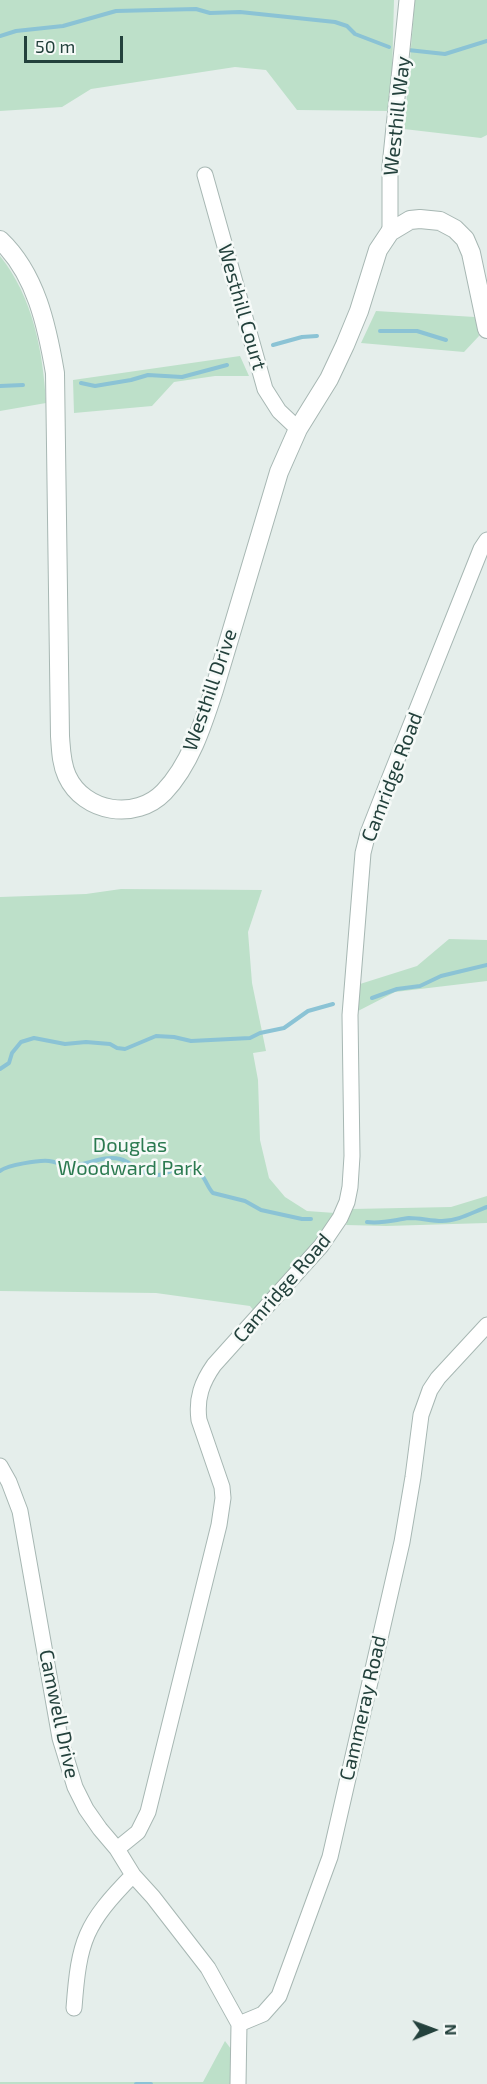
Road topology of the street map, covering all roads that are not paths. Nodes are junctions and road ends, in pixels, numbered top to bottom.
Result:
1 (407, 0) edge
2 (205, 175) dead end
3 (390, 232) junction
4 (0, 240) edge
5 (487, 329) edge
6 (298, 429) junction
7 (487, 540) edge
8 (487, 1325) edge
9 (0, 1466) edge
10 (117, 1849) junction
11 (134, 1875) junction
12 (74, 2008) dead end
13 (238, 2024) junction
14 (238, 2084) edge

1 - 3 street, Westhill Way
2 - 6 street, Westhill Court
3 - 5 street
3 - 6 street, Westhill Drive
4 - 6 street, Westhill Drive
7 - 10 street, Camridge Road
8 - 13 street, Cammeray Road
9 - 10 street, Camwell Drive
10 - 11 street, Camwell Drive
11 - 12 street
11 - 13 street, Camwell Drive
13 - 14 street

